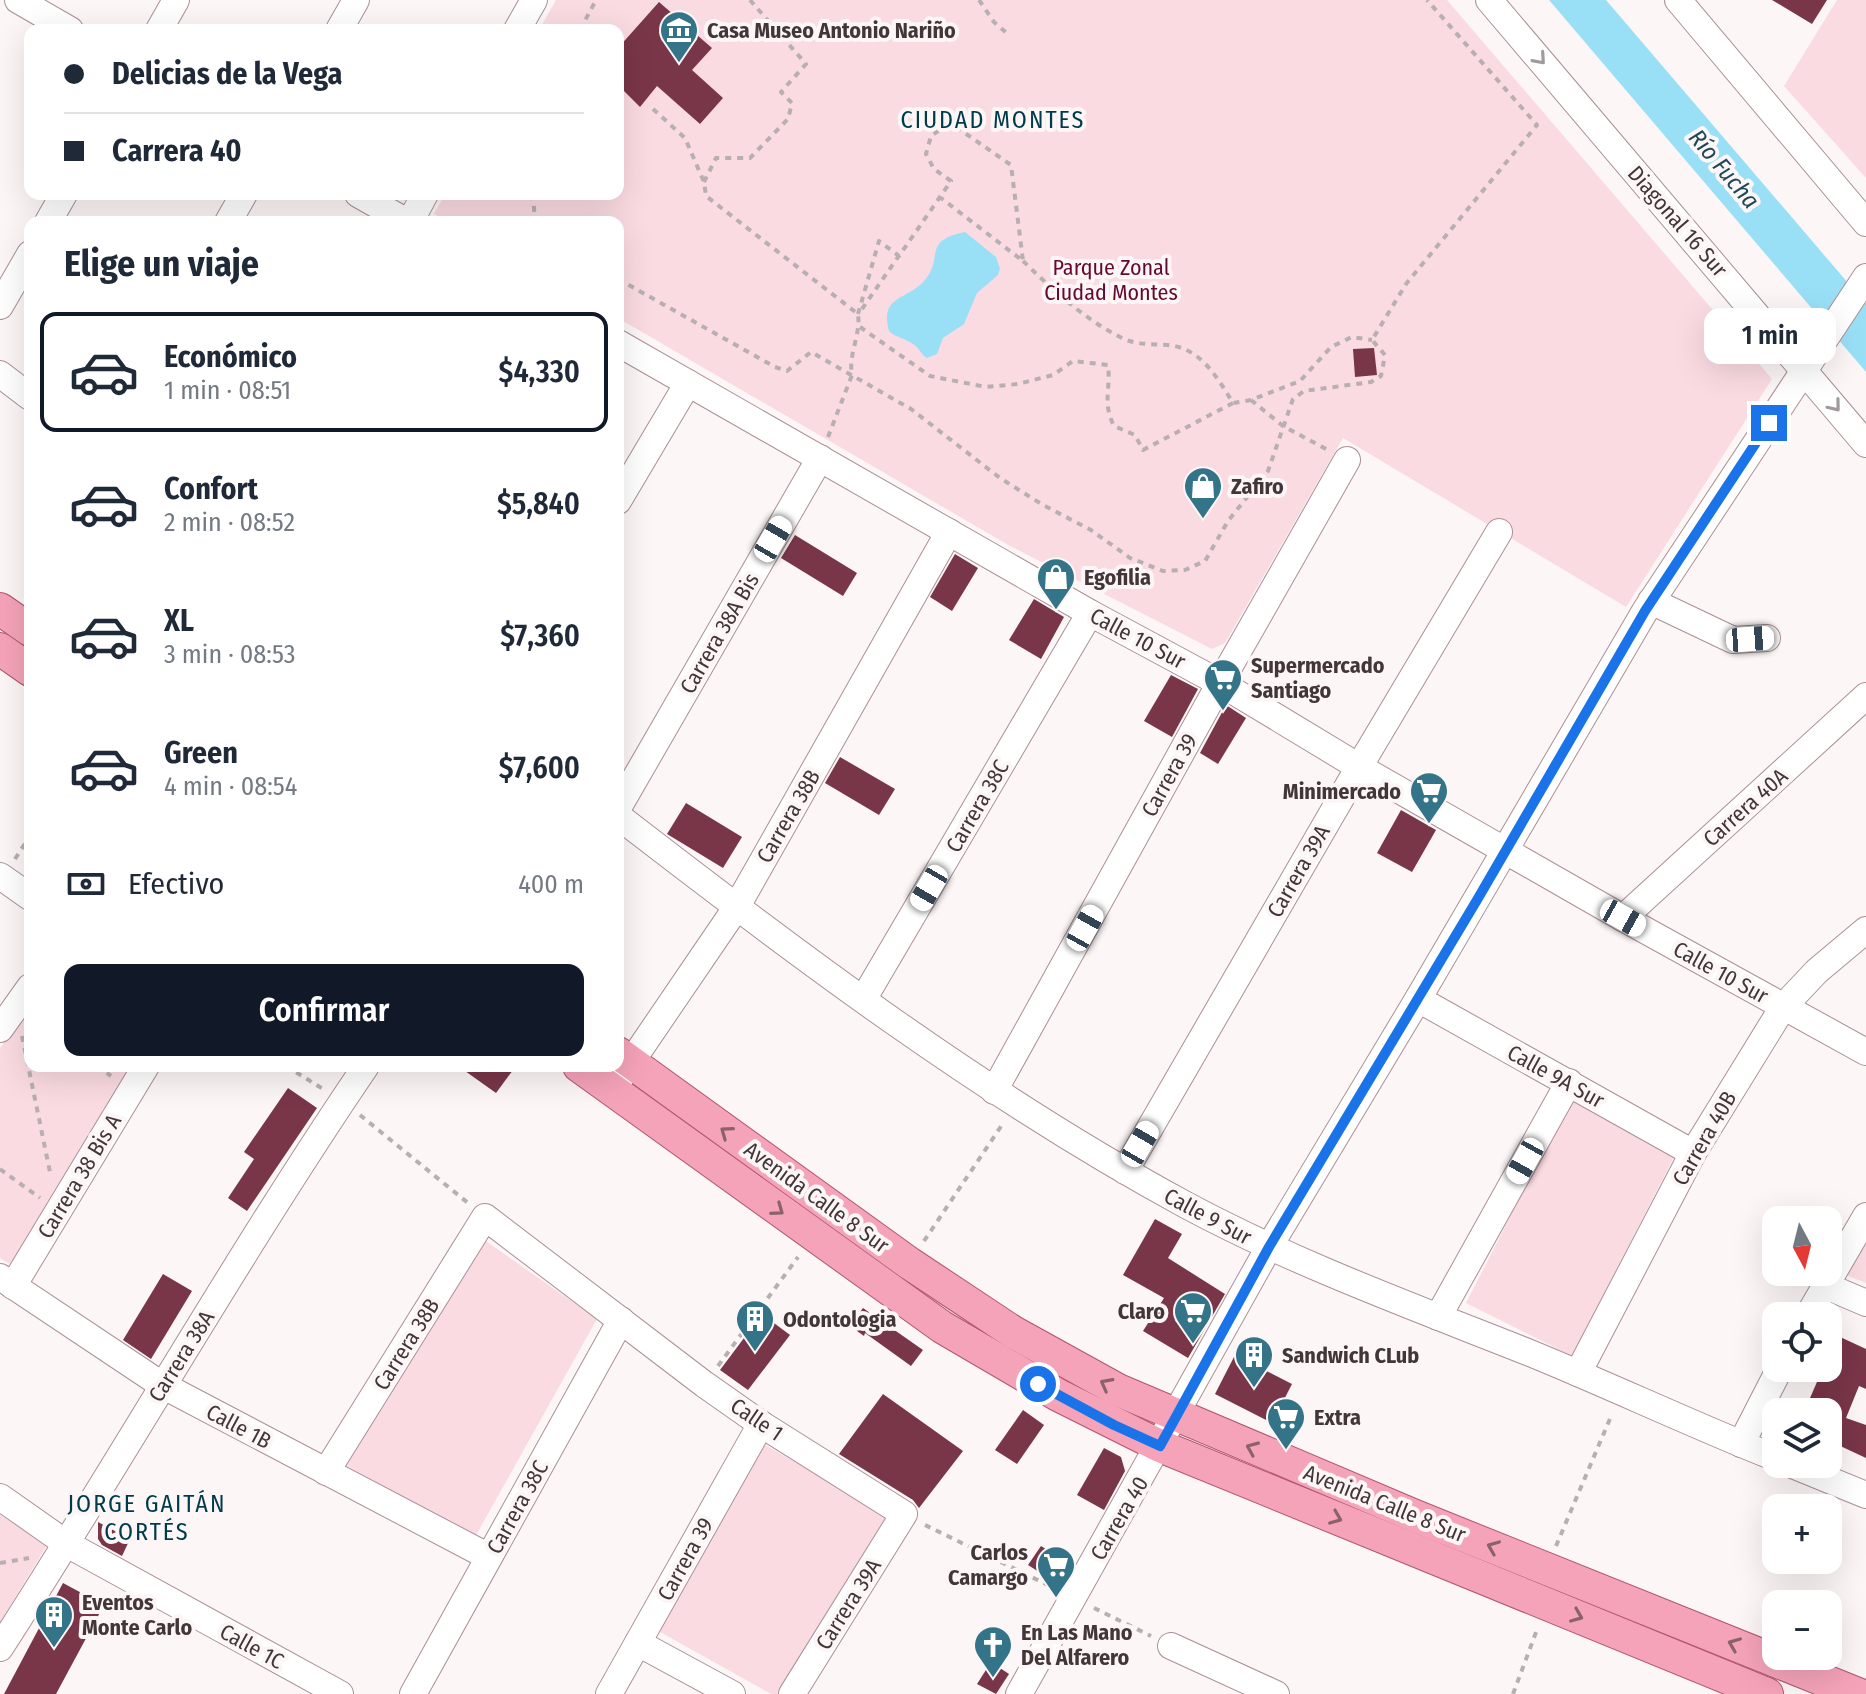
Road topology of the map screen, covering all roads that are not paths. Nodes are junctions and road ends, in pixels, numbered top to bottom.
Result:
1 (18, 0) edge
2 (176, 0) edge
3 (356, 0) edge
4 (534, 0) edge
5 (1489, 0) edge
6 (1678, 0) edge
7 (60, 24) edge
8 (162, 24) edge
9 (342, 24) edge
10 (520, 24) edge
11 (369, 200) edge
12 (397, 216) edge
13 (1866, 223) edge
14 (24, 264) edge
15 (1862, 282) edge
16 (0, 306) edge
17 (624, 346) edge
18 (1811, 358) junction
19 (0, 374) edge
20 (688, 383) junction
21 (24, 392) edge
22 (1866, 444) edge
23 (820, 458) junction
24 (1347, 460) road end
25 (624, 491) edge
26 (949, 532) junction
27 (1499, 532) dead end
28 (1651, 601) junction
29 (0, 609) edge
30 (1090, 613) junction
31 (24, 626) edge
32 (1767, 638) dead end
33 (0, 649) edge
34 (24, 666) edge
35 (1220, 683) junction
36 (1866, 696) edge
37 (1359, 767) junction
38 (624, 798) edge
39 (624, 821) edge
40 (1506, 850) junction
41 (0, 876) edge
42 (24, 893) edge
43 (736, 908) junction
44 (1623, 918) junction
45 (1866, 930) edge
46 (23, 997) edge
47 (864, 998) junction
48 (1418, 999) junction
49 (1783, 1007) junction
50 (0, 1029) edge
51 (1866, 1052) edge
52 (624, 1058) edge
53 (142, 1072) edge
54 (362, 1072) edge
55 (587, 1072) edge
56 (619, 1072) edge
57 (1569, 1082) junction
58 (612, 1090) junction
59 (1005, 1098) junction
60 (1693, 1153) junction
61 (1125, 1171) junction
62 (1866, 1216) edge
63 (485, 1217) joint
64 (1269, 1247) junction
65 (1842, 1255) edge
66 (6, 1282) edge
67 (1826, 1286) edge
68 (1866, 1303) edge
69 (1438, 1317) junction
70 (621, 1320) junction
71 (1578, 1373) junction
72 (1773, 1382) edge
73 (162, 1385) junction
74 (1176, 1417) junction
75 (761, 1424) junction
76 (1741, 1444) junction
77 (1160, 1446) junction
78 (1762, 1452) edge
79 (326, 1472) junction
80 (1824, 1478) edge
81 (1866, 1495) edge
82 (0, 1497) edge
83 (904, 1514) joint
84 (67, 1544) junction
85 (489, 1557) junction
86 (638, 1643) junction
87 (1171, 1646) road end
88 (0, 1648) edge
89 (1235, 1686) edge
90 (340, 1694) edge
91 (413, 1694) edge
92 (609, 1694) edge
93 (732, 1694) edge
94 (792, 1694) edge
95 (1019, 1694) edge
96 (1276, 1694) edge
97 (1767, 1694) edge
98 (1858, 1694) edge

1 - 7 street
2 - 8 street
3 - 9 street
4 - 10 street
5 -> 18 street, Diagonal 16 Sur
6 - 13 street
11 - 12 street
14 - 16 street
15 - 18 street, Carrera 40
17 - 20 street, Calle 10 Sur
18 -> 22 street, Diagonal 16 Sur
18 - 28 street, Carrera 40
19 - 21 street
20 - 23 street, Calle 10 Sur
20 - 25 street
23 - 26 street, Calle 10 Sur
23 - 38 street, Carrera 38A Bis
24 - 35 street, Carrera 39
26 - 30 street, Calle 10 Sur
26 - 43 street, Carrera 38B
27 - 37 street, Carrera 39A
28 - 32 street
28 - 40 street, Carrera 40
29 - 31 main road
30 - 35 street, Calle 10 Sur
30 - 47 street, Carrera 38C
33 - 34 main road
35 - 37 street, Calle 10 Sur
35 - 59 street, Carrera 39
36 - 44 street, Carrera 40A
37 - 40 street, Calle 10 Sur
37 - 61 street, Carrera 39A
39 - 43 street, Calle 9 Sur
40 - 44 street, Calle 10 Sur
40 - 48 street, Carrera 40
41 - 42 street
43 - 47 street, Calle 9 Sur
43 - 52 street, Carrera 38B
44 - 49 street, Calle 10 Sur
45 - 49 street, Carrera 40B
46 - 50 street
47 - 59 street, Calle 9 Sur
48 - 57 street, Calle 9A Sur
48 - 64 street, Carrera 40
49 - 51 street, Calle 10 Sur
49 - 60 street, Carrera 40B
74 -> 52 main road, Avenida Calle 8 Sur
53 - 66 street, Carrera 38 Bis A
54 - 73 street, Carrera 38A
55 - 58 main road, Avenida Calle 8 Sur
56 - 58 street, Carrera 38B
57 - 60 street, Calle 9A Sur
57 - 69 street
58 -> 77 main road, Avenida Calle 8 Sur
59 - 61 street, Calle 9 Sur
60 - 71 street, Carrera 40B
61 - 64 street, Calle 9 Sur
62 - 65 street
63 - 70 street, Calle 1
63 - 79 street, Carrera 38B
64 - 69 street, Calle 9 Sur
64 - 74 street, Carrera 40
66 - 73 street, Calle 1B
67 - 68 street
69 - 71 street, Calle 9 Sur
70 - 75 street, Calle 1
70 - 85 street, Carrera 38C
71 - 76 street, Calle 9 Sur
72 - 76 street
73 - 79 street, Calle 1B
73 - 84 street, Carrera 38A
74 - 77 street, Carrera 40
98 -> 74 main road, Avenida Calle 8 Sur
75 - 83 street, Calle 1
75 - 86 street, Carrera 39
76 - 78 street, Calle 9 Sur
77 - 95 street, Carrera 40
77 -> 97 main road, Avenida Calle 8 Sur
79 - 85 street, Calle 1B
80 - 81 street
82 - 84 street, Calle 1C
83 - 94 street, Carrera 39A
84 - 88 street, Carrera 38A
84 - 90 street, Calle 1C
85 - 91 street, Carrera 38C
86 - 92 street, Carrera 39
86 - 93 street
87 - 89 street
89 - 96 street

